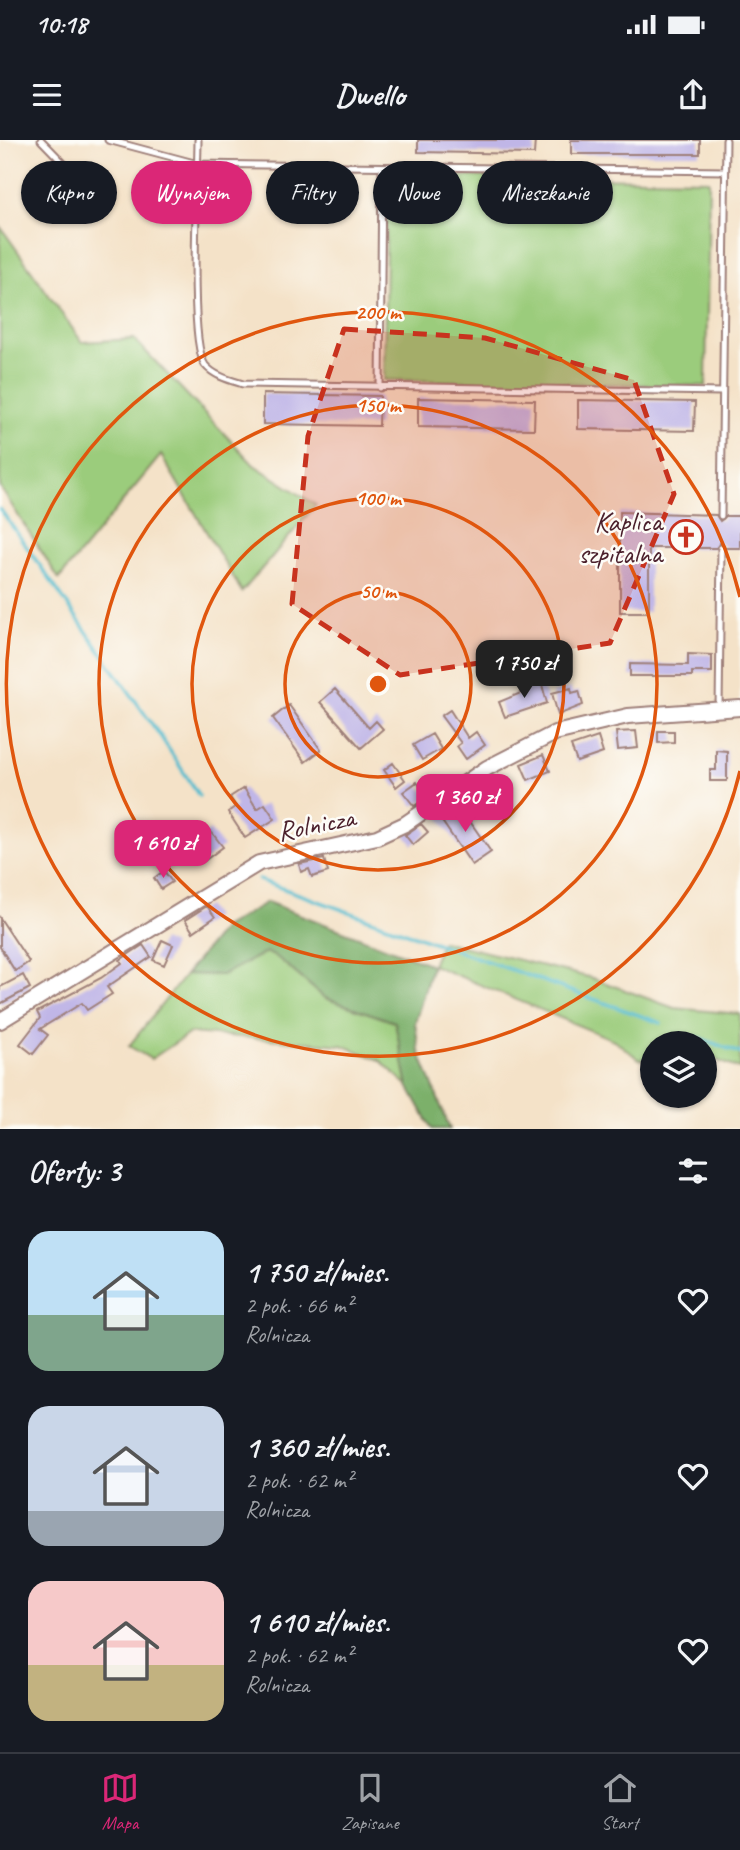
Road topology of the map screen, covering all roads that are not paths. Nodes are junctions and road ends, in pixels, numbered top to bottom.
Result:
1 (41, 140) edge
2 (108, 140) edge
3 (198, 140) edge
4 (726, 140) edge
5 (61, 161) edge
6 (187, 161) edge
7 (198, 161) edge
8 (252, 165) edge
9 (373, 167) edge
10 (463, 168) edge
11 (725, 171) junction
12 (197, 224) edge
13 (381, 224) edge
14 (380, 388) junction
15 (722, 392) junction
16 (721, 516) dead end
17 (721, 548) dead end
18 (719, 708) junction
19 (740, 708) edge
20 (0, 1021) edge

1 - 5 lane
2 - 6 lane
3 - 7 lane
4 - 11 lane
8 - 9 lane
10 - 11 lane
11 - 15 lane
12 - 14 lane
13 - 14 lane
14 - 15 lane
15 - 16 lane
17 - 18 lane
18 - 19 street, Rolnicza
18 - 20 street, Rolnicza

